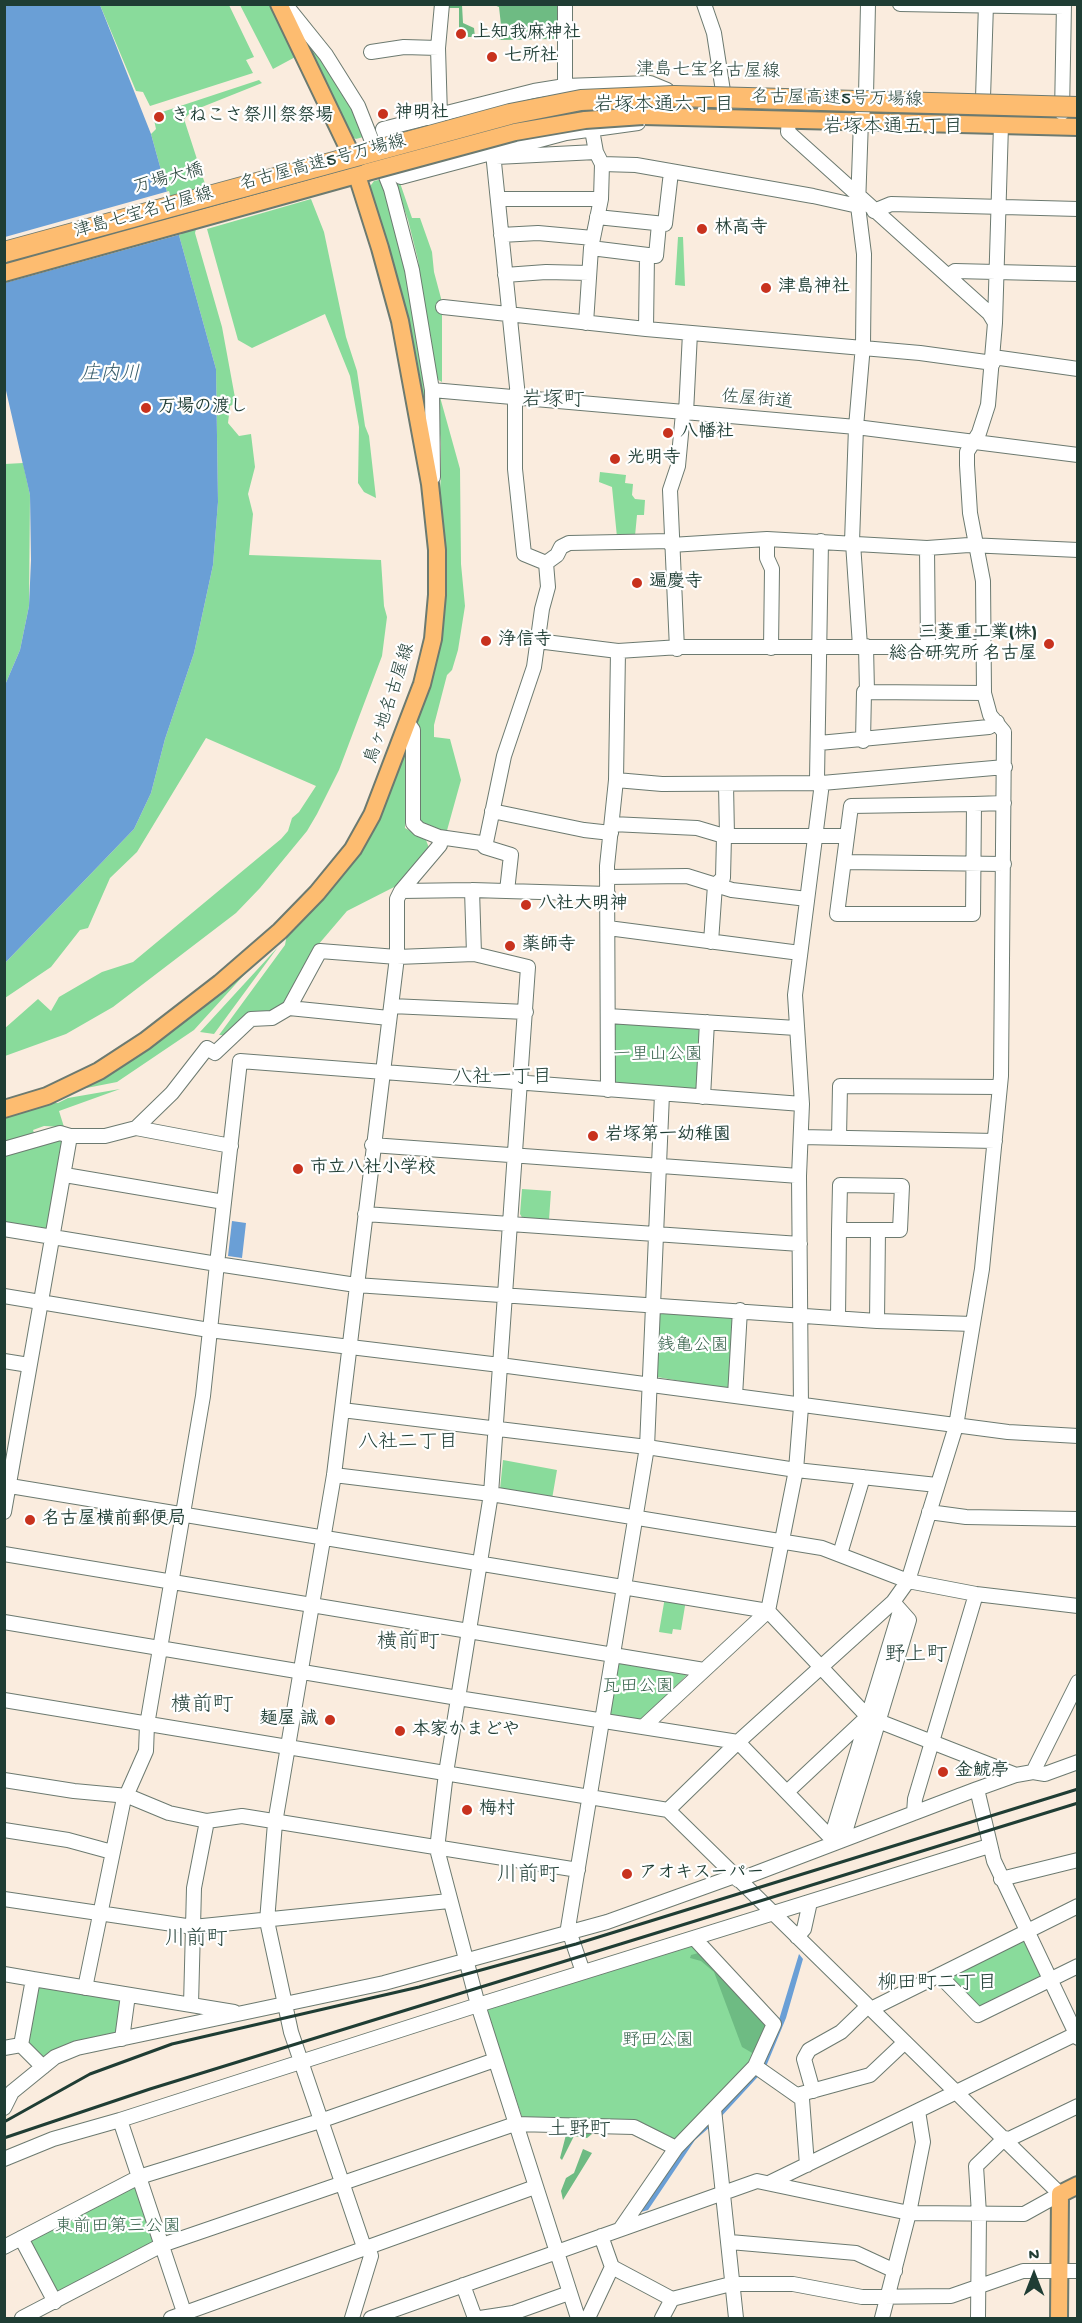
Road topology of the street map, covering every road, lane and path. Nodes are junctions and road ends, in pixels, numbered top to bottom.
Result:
1 (279, 4) edge
2 (285, 4) edge
3 (442, 4) edge
4 (565, 4) edge
5 (704, 4) edge
6 (868, 4) edge
7 (900, 4) edge
8 (986, 5) edge
9 (1067, 8) edge
10 (438, 48) junction
11 (371, 52) dead end
12 (565, 86) junction
13 (667, 90) junction
14 (723, 92) junction
15 (866, 95) junction
16 (983, 98) junction
17 (489, 102) junction
18 (1072, 102) edge
19 (663, 116) junction
20 (437, 118) junction
21 (789, 118) junction
22 (861, 120) junction
23 (1001, 125) junction
24 (1072, 125) edge
25 (592, 130) junction
26 (351, 150) junction
27 (494, 154) junction
28 (599, 158) junction
29 (671, 172) junction
30 (359, 174) junction
31 (498, 199) junction
32 (601, 199) junction
33 (858, 201) junction
34 (999, 207) junction
35 (1077, 209) edge
36 (874, 211) junction
37 (597, 217) junction
38 (659, 224) junction
39 (501, 235) junction
40 (592, 243) junction
41 (4, 246) edge
42 (4, 252) edge
43 (647, 255) junction
44 (4, 265) edge
45 (997, 272) junction
46 (4, 273) edge
47 (589, 273) junction
48 (1077, 274) edge
49 (505, 275) junction
50 (948, 276) junction
51 (443, 307) dead end
52 (510, 315) junction
53 (586, 323) junction
54 (995, 323) junction
55 (646, 329) junction
56 (690, 333) junction
57 (862, 349) junction
58 (993, 360) junction
59 (1077, 369) edge
60 (432, 390) junction
61 (517, 397) junction
62 (685, 413) junction
63 (856, 427) junction
64 (974, 441) junction
65 (1077, 454) edge
66 (429, 484) junction
67 (767, 538) junction
68 (821, 541) junction
69 (671, 543) junction
70 (852, 543) junction
71 (976, 545) junction
72 (927, 548) junction
73 (1077, 550) edge
74 (546, 563) junction
75 (537, 641) junction
76 (863, 646) junction
77 (821, 647) junction
78 (928, 647) junction
79 (983, 647) junction
80 (771, 648) junction
81 (677, 649) junction
82 (618, 651) junction
83 (867, 692) junction
84 (984, 693) junction
85 (997, 722) junction
86 (408, 723) junction
87 (863, 741) junction
88 (819, 743) junction
89 (1005, 767) junction
90 (616, 780) junction
91 (822, 783) junction
92 (726, 784) junction
93 (1004, 803) junction
94 (974, 804) junction
95 (492, 811) junction
96 (611, 828) junction
97 (725, 836) junction
98 (847, 836) junction
99 (440, 837) junction
100 (815, 838) junction
101 (485, 847) junction
102 (844, 862) junction
103 (973, 864) junction
104 (1004, 864) junction
105 (608, 877) junction
106 (715, 885) junction
107 (472, 890) junction
108 (401, 891) junction
109 (507, 891) junction
110 (608, 894) junction
111 (807, 898) junction
112 (608, 928) junction
113 (711, 942) junction
114 (800, 953) junction
115 (474, 954) junction
116 (397, 957) junction
117 (289, 1008) junction
118 (390, 1012) junction
119 (526, 1012) junction
120 (608, 1016) junction
121 (707, 1022) junction
122 (796, 1028) junction
123 (215, 1053) junction
124 (240, 1061) junction
125 (381, 1073) junction
126 (521, 1084) junction
127 (1000, 1087) junction
128 (608, 1090) junction
129 (662, 1094) junction
130 (703, 1097) junction
131 (802, 1104) junction
132 (4, 1109) edge
133 (135, 1128) junction
134 (70, 1136) junction
135 (801, 1137) junction
136 (839, 1138) junction
137 (995, 1141) junction
138 (372, 1145) junction
139 (231, 1146) junction
140 (4, 1149) edge
141 (515, 1155) junction
142 (658, 1165) junction
143 (65, 1175) junction
144 (799, 1176) junction
145 (224, 1202) junction
146 (365, 1214) junction
147 (510, 1224) junction
148 (4, 1229) edge
149 (839, 1230) junction
150 (878, 1230) junction
151 (658, 1234) junction
152 (52, 1237) junction
153 (800, 1244) junction
154 (217, 1264) junction
155 (356, 1285) junction
156 (505, 1294) junction
157 (4, 1296) edge
158 (42, 1303) junction
159 (654, 1304) junction
160 (740, 1310) junction
161 (799, 1314) junction
162 (838, 1318) junction
163 (877, 1321) junction
164 (973, 1324) junction
165 (209, 1330) junction
166 (349, 1347) junction
167 (4, 1361) edge
168 (29, 1365) junction
169 (500, 1365) junction
170 (651, 1384) junction
171 (735, 1396) junction
172 (801, 1407) junction
173 (342, 1410) junction
174 (4, 1422) edge
175 (19, 1424) junction
176 (956, 1426) junction
177 (496, 1427) junction
178 (1077, 1436) edge
179 (647, 1447) junction
180 (796, 1470) junction
181 (334, 1475) junction
182 (863, 1477) junction
183 (7, 1485) edge
184 (937, 1485) junction
185 (491, 1494) junction
186 (4, 1512) edge
187 (929, 1512) junction
188 (183, 1513) junction
189 (637, 1517) junction
190 (1077, 1519) edge
191 (325, 1536) junction
192 (782, 1541) junction
193 (4, 1554) edge
194 (840, 1554) junction
195 (481, 1562) junction
196 (171, 1581) junction
197 (908, 1581) junction
198 (625, 1587) junction
199 (976, 1594) junction
200 (313, 1605) junction
201 (1077, 1606) edge
202 (896, 1607) junction
203 (768, 1611) junction
204 (4, 1622) edge
205 (469, 1630) junction
206 (160, 1648) junction
207 (613, 1655) junction
208 (820, 1667) junction
209 (704, 1670) junction
210 (303, 1671) junction
211 (1077, 1682) edge
212 (458, 1698) junction
213 (4, 1700) edge
214 (873, 1719) junction
215 (602, 1720) junction
216 (147, 1725) junction
217 (644, 1726) junction
218 (932, 1741) junction
219 (738, 1742) junction
220 (290, 1748) junction
221 (1077, 1762) edge
222 (1033, 1772) junction
223 (446, 1773) junction
224 (1016, 1775) junction
225 (4, 1780) edge
226 (977, 1789) junction
227 (787, 1792) junction
228 (128, 1796) junction
229 (590, 1798) junction
230 (668, 1810) junction
231 (914, 1813) junction
232 (207, 1821) junction
233 (275, 1823) junction
234 (4, 1830) edge
235 (835, 1840) junction
236 (989, 1846) junction
237 (437, 1849) junction
238 (112, 1852) junction
239 (1077, 1860) edge
240 (578, 1870) junction
241 (737, 1878) junction
242 (1001, 1879) junction
243 (4, 1899) edge
244 (449, 1901) junction
245 (810, 1902) junction
246 (1077, 1906) edge
247 (99, 1913) junction
248 (773, 1914) junction
249 (267, 1921) junction
250 (193, 1927) junction
251 (1026, 1930) junction
252 (570, 1933) junction
253 (797, 1937) junction
254 (695, 1939) junction
255 (466, 1961) junction
256 (1077, 1966) edge
257 (583, 1972) junction
258 (4, 1974) edge
259 (939, 1974) junction
260 (33, 1979) junction
261 (1050, 1980) junction
262 (86, 1988) junction
263 (128, 1995) junction
264 (191, 2005) junction
265 (284, 2005) junction
266 (478, 2005) junction
267 (869, 2007) junction
268 (243, 2013) junction
269 (1077, 2035) edge
270 (122, 2039) junction
271 (905, 2042) junction
272 (21, 2045) junction
273 (4, 2048) edge
274 (495, 2060) junction
275 (300, 2062) junction
276 (43, 2067) junction
277 (758, 2069) junction
278 (813, 2091) junction
279 (958, 2092) junction
280 (797, 2095) junction
281 (1077, 2106) edge
282 (4, 2108) edge
283 (918, 2111) junction
284 (715, 2116) junction
285 (120, 2120) junction
286 (320, 2121) junction
287 (515, 2124) junction
288 (1006, 2139) junction
289 (676, 2148) junction
290 (4, 2159) edge
291 (807, 2165) junction
292 (139, 2177) junction
293 (771, 2182) junction
294 (341, 2183) junction
295 (1077, 2185) edge
296 (535, 2187) junction
297 (723, 2193) junction
298 (1060, 2194) junction
299 (909, 2213) junction
300 (979, 2214) junction
301 (621, 2228) junction
302 (602, 2236) junction
303 (21, 2238) junction
304 (730, 2242) junction
305 (162, 2245) junction
306 (366, 2246) junction
307 (4, 2247) edge
308 (555, 2252) junction
309 (612, 2267) junction
310 (895, 2271) junction
311 (1059, 2271) junction
312 (1077, 2271) edge
313 (731, 2284) junction
314 (463, 2285) junction
315 (978, 2286) junction
316 (569, 2293) junction
317 (888, 2296) junction
318 (672, 2299) junction
319 (55, 2302) junction
320 (402, 2313) edge
321 (180, 2316) edge
322 (22, 2319) edge
323 (352, 2319) edge
324 (371, 2319) edge
325 (475, 2319) edge
326 (480, 2319) edge
327 (578, 2319) edge
328 (588, 2319) edge
329 (662, 2319) edge
330 (736, 2319) edge
331 (882, 2319) edge
332 (978, 2319) edge
333 (1059, 2319) edge

1 - 26 main road, 鳥ヶ地名古屋線
2 - 60 street
3 - 10 street
4 - 12 street
5 - 14 street
6 - 15 street
7 - 8 street
8 - 9 street
8 - 16 street
9 - 18 street
10 - 11 street
10 - 20 street
12 - 13 street
12 - 17 street
13 - 14 main road, 津島七宝名古屋線
13 - 26 main road, 津島七宝名古屋線
14 - 15 main road, 津島七宝名古屋線
15 - 16 main road, 津島七宝名古屋線
15 - 22 street
16 - 18 main road, 津島七宝名古屋線
17 - 20 street
17 - 27 street
18 - 24 street
18 - 42 highway, 名古屋高速5号万場線, bridge
19 - 21 main road, 津島七宝名古屋線
19 - 25 street
19 - 30 main road, 津島七宝名古屋線, bridge
20 - 27 street
21 - 22 main road, 津島七宝名古屋線
21 - 33 street
22 - 23 main road, 津島七宝名古屋線
22 - 33 street
23 - 24 main road, 津島七宝名古屋線
23 - 34 street
24 - 44 highway, 名古屋高速5号万場線, bridge
25 - 27 street
25 - 28 street
26 - 30 main road, 鳥ヶ地名古屋線
26 - 41 main road, 万場大橋
27 - 28 street
27 - 31 street
28 - 29 street
28 - 32 street
29 - 33 street
29 - 38 street
30 - 46 main road, 津島七宝名古屋線
30 - 66 main road, 鳥ヶ地名古屋線
31 - 32 street
31 - 39 street
32 - 37 street
33 - 36 street
33 - 57 street
34 - 35 street
34 - 36 street
34 - 45 street
36 - 50 street
37 - 38 street
37 - 40 street
38 - 43 street
39 - 40 street
39 - 49 street
40 - 43 street
40 - 47 street
43 - 55 street
45 - 48 street
45 - 50 street
45 - 54 street
47 - 49 street
47 - 53 street
49 - 52 street
50 - 54 street
51 - 52 street
52 - 53 street
52 - 61 street
53 - 55 street
54 - 58 street
55 - 56 street
56 - 57 street
56 - 62 street
57 - 58 street
57 - 63 street
58 - 59 street
58 - 64 street
60 - 61 street, 佐屋街道
60 - 66 street
61 - 62 street, 佐屋街道
61 - 74 street
62 - 63 street, 佐屋街道
62 - 69 street
63 - 64 street, 佐屋街道
63 - 70 street
64 - 65 street, 佐屋街道
64 - 71 street
66 - 86 main road, 鳥ヶ地名古屋線
67 - 68 street
67 - 69 street
67 - 80 street
68 - 70 street
68 - 77 street
69 - 74 street
69 - 81 street
70 - 72 street
70 - 76 street
71 - 72 street
71 - 73 street
71 - 79 street
72 - 78 street
74 - 75 street
75 - 82 street
75 - 95 street
76 - 77 street
76 - 78 street
76 - 83 street
77 - 80 street
77 - 88 street
78 - 79 street
79 - 84 street
80 - 81 street
81 - 82 street
82 - 90 street
83 - 84 street
83 - 87 street
84 - 85 street
85 - 87 street
85 - 89 street
86 - 99 street
86 - 132 main road, 鳥ヶ地名古屋線
87 - 88 street
88 - 91 street
89 - 91 street
89 - 93 street
90 - 92 street
90 - 96 street
91 - 92 street
91 - 100 street
92 - 97 street
93 - 94 street
93 - 104 street
94 - 98 street
94 - 103 street
95 - 96 street
95 - 101 street
96 - 97 street
96 - 105 street
97 - 100 street
97 - 106 street
98 - 100 street
98 - 102 street
99 - 101 street
99 - 108 street
100 - 111 street
101 - 109 street
102 - 103 street
102 - 103 street
103 - 104 street
104 - 127 street
105 - 106 street
105 - 110 street
106 - 111 street
106 - 113 street
107 - 108 street
107 - 109 street
107 - 115 street
108 - 116 street
109 - 110 street
110 - 112 street
111 - 114 street
112 - 113 street
112 - 120 street
113 - 114 street
114 - 122 street
115 - 116 street
115 - 119 street
116 - 117 street
116 - 118 street
117 - 118 street
117 - 123 street
118 - 119 street
118 - 125 street
119 - 126 street
120 - 121 street
120 - 128 street
121 - 122 street
121 - 130 street
122 - 131 street
123 - 124 street
123 - 133 street
124 - 125 street
124 - 139 street
125 - 126 street
125 - 138 street
126 - 128 street
126 - 141 street
127 - 136 street
127 - 137 street
128 - 129 street
129 - 130 street
129 - 142 street
130 - 131 street
131 - 135 street
133 - 134 street
133 - 139 street
134 - 140 street
134 - 143 street
135 - 136 street
135 - 144 street
136 - 137 street
137 - 164 street
138 - 141 street
138 - 146 street
139 - 145 street
141 - 142 street
141 - 147 street
142 - 144 street
142 - 151 street
143 - 145 street
143 - 152 street
144 - 153 street
145 - 154 street
146 - 147 street
146 - 155 street
147 - 151 street
147 - 156 street
148 - 152 street
149 - 150 street
149 - 150 street
149 - 162 street
150 - 163 street
151 - 153 street
151 - 159 street
152 - 154 street
152 - 158 street
153 - 161 street
154 - 155 street
154 - 165 street
155 - 156 street
155 - 166 street
156 - 159 street
156 - 169 street
157 - 158 street
158 - 165 street
158 - 168 street
159 - 160 street
159 - 170 street
160 - 161 street
160 - 171 street
161 - 162 street
161 - 172 street
162 - 163 street
163 - 164 street
164 - 176 street
165 - 166 street
165 - 188 street
166 - 169 street
166 - 173 street
167 - 168 street
168 - 175 street
169 - 170 street
169 - 177 street
170 - 171 street
170 - 179 street
171 - 172 street
172 - 176 street
172 - 180 street
173 - 177 street
173 - 181 street
174 - 175 street
175 - 183 street
176 - 178 street
176 - 184 street
177 - 179 street
177 - 185 street
179 - 180 street
179 - 189 street
180 - 182 street
180 - 192 street
181 - 185 street
181 - 191 street
182 - 184 street
182 - 194 street
183 - 186 street
183 - 188 street
184 - 187 street
185 - 189 street
185 - 195 street
187 - 190 street
187 - 197 street
188 - 191 street
188 - 196 street
189 - 192 street
189 - 198 street
191 - 195 street
191 - 200 street
192 - 194 street
192 - 203 street
193 - 196 street
194 - 197 street
195 - 198 street
195 - 205 street
196 - 200 street
196 - 206 street
197 - 199 street
197 - 202 street
198 - 203 street
198 - 207 street
199 - 201 street
199 - 218 street
200 - 205 street
200 - 210 street
202 - 208 street
202 - 214 street
203 - 208 street
203 - 209 street
204 - 206 street
205 - 207 street
205 - 212 street
206 - 210 street
206 - 216 street
207 - 209 street
207 - 215 street
208 - 214 street
208 - 219 street
209 - 217 street
210 - 212 street
210 - 220 street
211 - 222 street
212 - 215 street
212 - 223 street
213 - 216 street
214 - 218 street
214 - 227 street
214 - 235 street
215 - 217 street
215 - 229 street
216 - 220 street
216 - 228 street
217 - 219 street
218 - 224 street
218 - 231 street
219 - 227 street
219 - 230 street
220 - 223 street
220 - 233 street
221 - 222 street
222 - 224 street
223 - 229 street
223 - 237 street
224 - 226 street
225 - 228 street
226 - 231 street
226 - 236 street
227 - 235 street
228 - 232 street
228 - 238 street
229 - 230 street
229 - 240 street
230 - 241 street
231 - 235 street
232 - 233 street
232 - 250 street
233 - 237 street
233 - 249 street
234 - 238 street
235 - 241 street
236 - 242 street
236 - 245 street
237 - 240 street
237 - 244 street
238 - 247 street
239 - 242 street
240 - 252 street
241 - 248 street
241 - 252 street
242 - 251 street
243 - 247 street
244 - 249 street
244 - 255 street
245 - 248 street
245 - 253 street
246 - 251 street
247 - 250 street
247 - 262 street
248 - 253 street
248 - 254 street
249 - 250 street
249 - 265 street
250 - 264 street
251 - 259 street
251 - 261 street
252 - 255 street
252 - 257 street
253 - 267 street
254 - 257 street
254 - 277 street
255 - 265 street
255 - 266 street
256 - 261 street
257 - 266 street
258 - 260 street
259 - 261 street
259 - 267 street
260 - 262 street
260 - 272 street
261 - 269 street
262 - 263 street
263 - 264 street
263 - 270 street
264 - 268 street
265 - 268 street
265 - 275 street
266 - 274 street
266 - 275 street
267 - 271 street
267 - 278 street
268 - 270 street
269 - 279 street
270 - 276 street
271 - 278 street
271 - 279 street
272 - 273 street
272 - 276 street
274 - 286 street
274 - 287 street
275 - 285 street
275 - 286 street
276 - 282 street
277 - 280 street
277 - 284 street
278 - 280 street
279 - 283 street
279 - 288 street
280 - 291 street
281 - 288 street
283 - 291 street
283 - 299 street
284 - 289 street
284 - 297 street
285 - 290 street
285 - 292 street
286 - 292 street
286 - 294 street
287 - 289 street
287 - 294 street
287 - 296 street
288 - 298 street
288 - 300 street
289 - 301 street
291 - 293 street
292 - 303 street
292 - 305 street
293 - 297 street
293 - 299 street
294 - 305 street
294 - 306 street
295 - 298 main road
296 - 306 street
296 - 308 street
297 - 301 street
297 - 304 street
298 - 300 street
298 - 311 main road
299 - 300 street
299 - 310 street
300 - 315 street
301 - 302 street
302 - 308 street
302 - 309 street
303 - 307 street
303 - 319 street
304 - 310 street
304 - 313 street
305 - 319 street
305 - 321 street
306 - 321 street
306 - 323 street
308 - 314 street
308 - 316 street
309 - 318 street
309 - 328 street
310 - 317 street
311 - 312 street
311 - 315 street
311 - 333 main road
313 - 317 street
313 - 318 street
313 - 330 street
314 - 320 street
314 - 325 street
315 - 317 street
315 - 332 street
316 - 326 street
316 - 327 street
317 - 331 street
318 - 329 street
319 - 322 street
320 - 324 street

